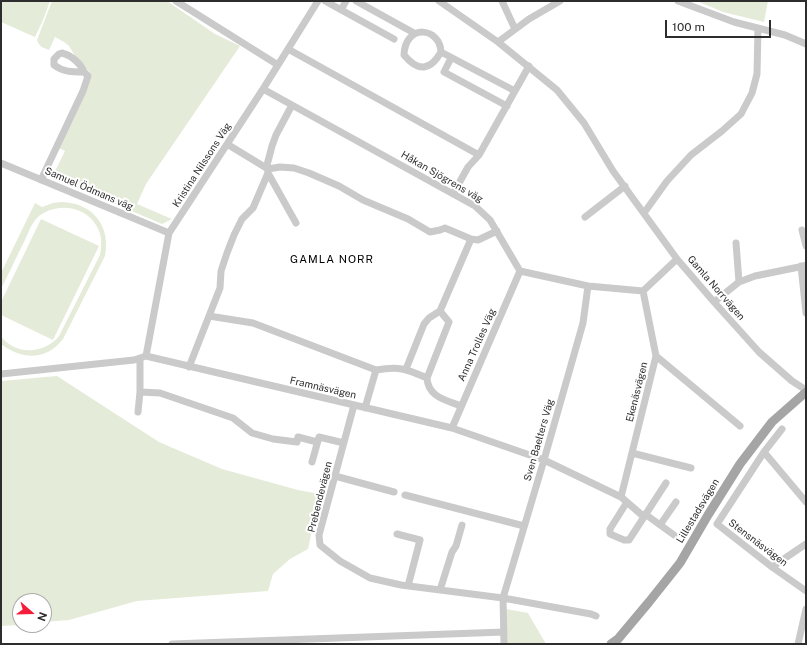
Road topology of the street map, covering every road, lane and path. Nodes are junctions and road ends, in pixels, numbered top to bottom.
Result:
1 (176, 1) edge
2 (318, 1) edge
3 (325, 1) edge
4 (346, 1) edge
5 (356, 1) edge
6 (439, 1) edge
7 (502, 1) edge
8 (560, 1) edge
9 (678, 1) edge
10 (341, 10) junction
11 (758, 28) junction
12 (515, 29) junction
13 (414, 33) junction
14 (394, 39) dead end
15 (498, 42) junction
16 (806, 44) edge
17 (288, 49) junction
18 (441, 52) junction
19 (451, 58) junction
20 (278, 65) junction
21 (529, 66) junction
22 (84, 72) dead end
23 (263, 89) junction
24 (515, 91) junction
25 (292, 105) junction
26 (507, 106) junction
27 (227, 144) junction
28 (480, 155) junction
29 (1, 163) edge
30 (268, 171) junction
31 (41, 180) junction
32 (624, 186) junction
33 (453, 194) junction
34 (644, 213) junction
35 (585, 217) dead end
36 (296, 223) dead end
37 (802, 230) dead end
38 (496, 231) junction
39 (169, 233) junction
40 (471, 239) junction
41 (736, 243) dead end
42 (806, 246) edge
43 (677, 259) junction
44 (804, 265) edge
45 (520, 271) junction
46 (740, 282) junction
47 (588, 286) junction
48 (643, 292) junction
49 (714, 302) junction
50 (440, 311) junction
51 (806, 314) edge
52 (209, 316) junction
53 (656, 356) junction
54 (143, 357) junction
55 (189, 367) junction
56 (376, 370) junction
57 (406, 370) junction
58 (1, 374) edge
59 (427, 378) junction
60 (806, 391) edge
61 (140, 392) junction
62 (354, 405) junction
63 (461, 406) junction
64 (365, 408) junction
65 (138, 412) dead end
66 (740, 426) dead end
67 (452, 428) junction
68 (782, 429) dead end
69 (317, 442) junction
70 (344, 443) junction
71 (764, 452) junction
72 (632, 454) junction
73 (544, 460) junction
74 (312, 462) dead end
75 (691, 468) dead end
76 (335, 476) junction
77 (666, 483) dead end
78 (394, 492) dead end
79 (405, 495) dead end
80 (620, 497) junction
81 (627, 502) junction
82 (676, 502) dead end
83 (806, 502) edge
84 (644, 515) junction
85 (462, 525) dead end
86 (660, 525) junction
87 (524, 526) junction
88 (397, 534) dead end
89 (674, 535) dead end
90 (806, 544) edge
91 (772, 567) junction
92 (408, 586) junction
93 (440, 590) junction
94 (806, 591) edge
95 (503, 598) junction
96 (806, 609) edge
97 (596, 616) dead end
98 (504, 632) junction
99 (172, 644) edge
100 (504, 644) edge
101 (612, 644) edge
102 (798, 644) edge

1 - 20 street
2 - 17 street, Kristina Nilssons Väg
3 - 10 street
4 - 10 street
5 - 13 street
6 - 15 street, Gamla Norrvägen
7 - 12 street
8 - 12 street
9 - 11 street
10 - 14 street
11 - 16 street
11 - 34 street
12 - 15 street
13 - 18 street
13 - 18 street
15 - 21 street, Gamla Norrvägen
17 - 20 street, Kristina Nilssons Väg
17 - 28 street
18 - 19 street
19 - 24 street
19 - 26 street
20 - 23 street, Kristina Nilssons Väg
21 - 24 street
21 - 32 street, Gamla Norrvägen
22 - 31 street
23 - 25 street, Håkan Sjögrens väg
23 - 27 street, Kristina Nilssons Väg
24 - 26 street
25 - 30 street
25 - 33 street, Håkan Sjögrens väg
26 - 28 street
27 - 30 street
27 - 39 street, Kristina Nilssons Väg
28 - 33 street
29 - 31 street, Samuel Ödmans väg
30 - 36 street
30 - 40 street
30 - 52 street
31 - 39 street, Samuel Ödmans väg
32 - 34 street, Gamla Norrvägen
32 - 35 street
33 - 38 street, Håkan Sjögrens väg
34 - 43 street, Gamla Norrvägen
37 - 42 street
38 - 40 street
38 - 45 street, Håkan Sjögrens väg
39 - 54 street, Kristina Nilssons Väg
40 - 50 street
41 - 46 street
43 - 48 street
43 - 49 street, Gamla Norrvägen
44 - 46 street
44 - 51 street
45 - 47 street
45 - 63 street, Anna Trolles Väg
46 - 49 street
47 - 48 street
47 - 73 street, Sven Baelters Väg
48 - 53 street, Ekenäsvägen
49 - 60 street, Gamla Norrvägen
50 - 57 street
50 - 59 street
52 - 55 street
52 - 56 street
53 - 66 street
53 - 72 street, Ekenäsvägen
54 - 55 street, Framnäsvägen
54 - 58 street, Framnäsvägen
54 - 61 street, Kristina Nilssons Väg
55 - 62 street, Framnäsvägen
56 - 57 street
56 - 64 street
57 - 59 street
59 - 63 street
60 - 101 main road, Lillestadsvägen
61 - 65 street, Kristina Nilssons Väg
61 - 69 street
62 - 64 street, Framnäsvägen
62 - 70 street, Prebendevägen
63 - 67 street, Anna Trolles Väg
64 - 67 street, Framnäsvägen
67 - 73 street, Framnäsvägen
68 - 71 street
69 - 70 street
69 - 74 street
70 - 76 street, Prebendevägen
71 - 83 street
71 - 91 street, Stensnäsvägen
72 - 75 street
72 - 80 street, Ekenäsvägen
73 - 80 street, Framnäsvägen
73 - 87 street, Sven Baelters Väg
76 - 78 street
76 - 92 street, Prebendevägen
77 - 84 street
79 - 87 street
80 - 81 street, Framnäsvägen
81 - 84 street, Framnäsvägen
81 - 84 street
82 - 86 street
84 - 86 street, Framnäsvägen
85 - 93 street
86 - 89 street, Framnäsvägen
87 - 95 street, Sven Baelters Väg
88 - 92 street
90 - 91 street
91 - 94 street, Stensnäsvägen
92 - 93 street, Prebendevägen
93 - 95 street, Prebendevägen
95 - 97 street, Prebendevägen
95 - 98 street
96 - 102 street
98 - 99 street
98 - 100 street

